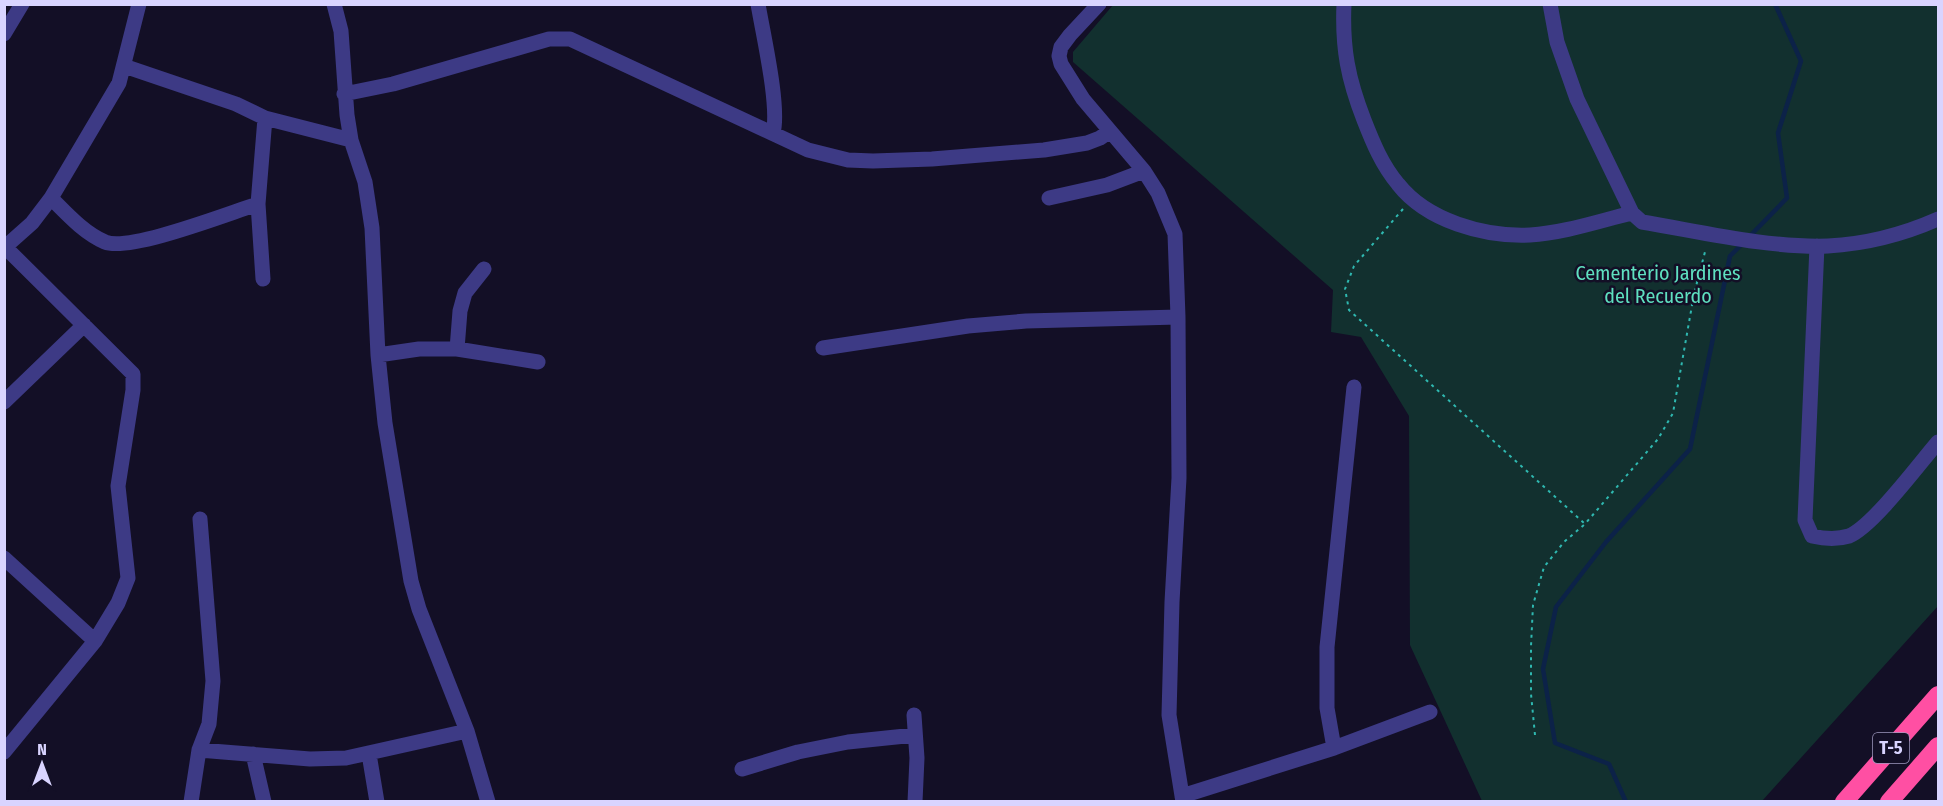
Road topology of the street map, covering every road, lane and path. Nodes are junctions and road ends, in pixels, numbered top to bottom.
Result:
1 (22, 4) edge
2 (139, 4) edge
3 (334, 4) edge
4 (758, 4) edge
5 (1099, 4) edge
6 (1344, 4) edge
7 (1550, 4) edge
8 (4, 34) edge
9 (124, 66) junction
10 (344, 94) junction
11 (265, 118) junction
12 (1110, 131) junction
13 (772, 133) junction
14 (351, 140) junction
15 (1144, 171) junction
16 (51, 198) junction
17 (1049, 198) dead end
18 (1413, 198) junction
19 (258, 204) junction
20 (1632, 213) junction
21 (1938, 219) edge
22 (1710, 233) junction
23 (1817, 246) junction
24 (5, 247) edge
25 (484, 269) dead end
26 (263, 279) dead end
27 (1178, 317) junction
28 (84, 325) junction
29 (823, 348) dead end
30 (457, 350) junction
31 (378, 355) junction
32 (538, 362) dead end
33 (1354, 387) dead end
34 (4, 402) edge
35 (1938, 442) edge
36 (200, 519) dead end
37 (1585, 524) junction
38 (4, 558) edge
39 (95, 641) junction
40 (1938, 695) edge
41 (1430, 711) dead end
42 (914, 715) dead end
43 (467, 731) junction
44 (915, 735) junction
45 (1535, 735) dead end
46 (1938, 746) edge
47 (1334, 748) junction
48 (199, 750) junction
49 (4, 752) edge
50 (253, 754) junction
51 (369, 754) junction
52 (741, 769) dead end
53 (1183, 799) edge
54 (191, 801) edge
55 (264, 801) edge
56 (377, 801) edge
57 (488, 801) edge
58 (915, 801) edge
59 (1844, 801) edge
60 (1889, 801) edge

1 - 8 street
2 - 9 street
3 - 10 street
4 - 13 street
5 - 12 street
6 - 18 street
7 - 20 street
9 - 11 street
9 - 16 street
10 - 13 street
10 - 14 street
11 - 14 street
11 - 19 street
12 - 13 street
12 - 15 street
14 - 31 street
15 - 17 street
15 - 27 street
16 - 19 street
16 - 24 street
18 - 20 street
18 - 37 path
19 - 26 street
20 - 22 street
21 - 23 street
22 - 23 street
22 - 37 path
23 - 35 street
24 - 28 street
25 - 30 street
27 - 29 street
27 - 53 street
28 - 34 street
28 - 39 street
30 - 31 street
30 - 32 street
31 - 43 street
33 - 47 street
36 - 48 street
37 - 45 path
38 - 39 street
39 - 49 street
40 - 59 highway, T-5
41 - 47 street
42 - 44 street
43 - 51 street
43 - 57 street
44 - 52 street
44 - 58 street
46 - 60 highway, T-5
47 - 53 street
48 - 50 street
48 - 54 street
50 - 51 street
50 - 55 street
51 - 56 street

